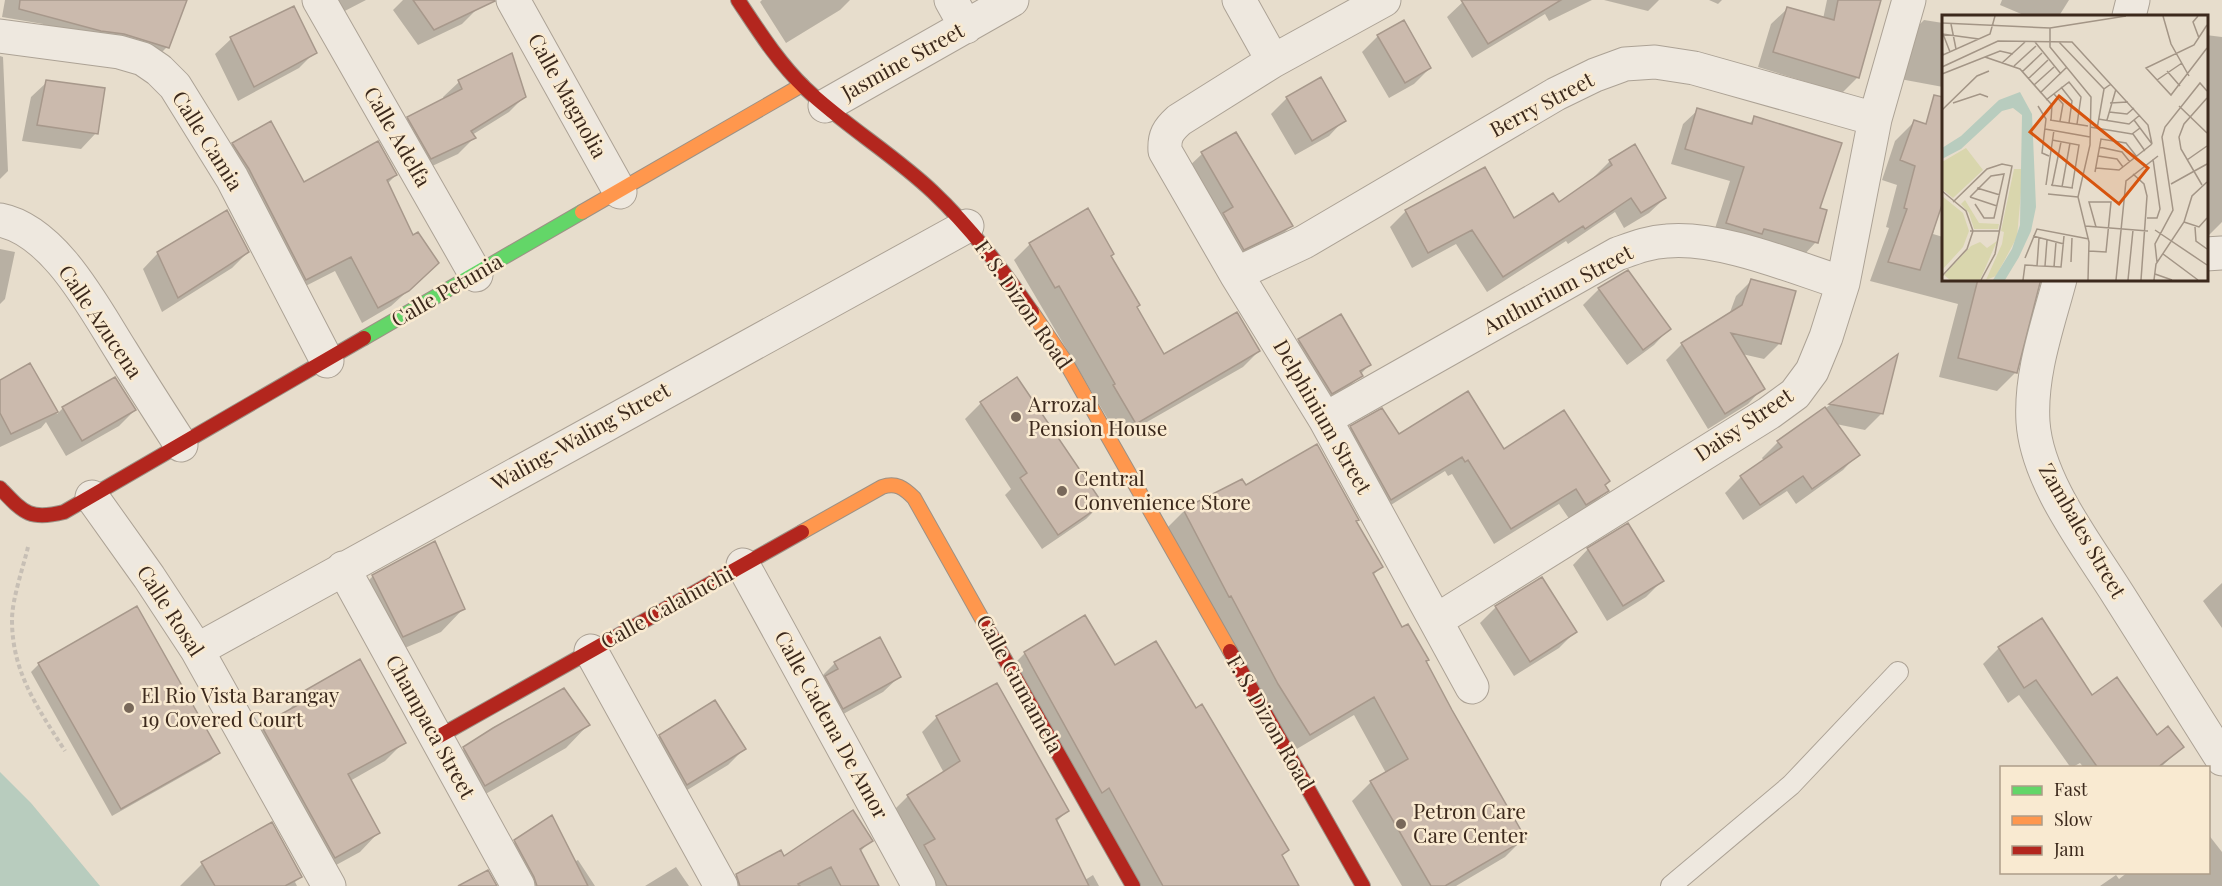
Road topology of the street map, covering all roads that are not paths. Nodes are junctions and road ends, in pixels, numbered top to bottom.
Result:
1 (319, 0) edge
2 (513, 0) edge
3 (738, 0) edge
4 (1012, 0) edge
5 (1239, 0) edge
6 (1384, 0) edge
7 (1909, 0) edge
8 (2133, 0) edge
9 (958, 14) edge
10 (2129, 15) edge
11 (0, 36) edge
12 (1273, 61) junction
13 (814, 95) junction
14 (1875, 119) junction
15 (620, 192) junction
16 (0, 220) edge
17 (967, 226) junction
18 (2222, 253) edge
19 (2207, 254) edge
20 (1236, 274) junction
21 (476, 275) junction
22 (2060, 280) edge
23 (1843, 283) junction
24 (327, 361) junction
25 (1325, 419) junction
26 (181, 445) junction
27 (900, 485) joint
28 (0, 488) edge
29 (92, 497) junction
30 (743, 565) junction
31 (343, 568) junction
32 (1437, 620) junction
33 (197, 650) junction
34 (591, 651) junction
35 (1898, 672) dead end
36 (1472, 687) dead end
37 (436, 738) junction
38 (2222, 759) edge
39 (329, 886) edge
40 (518, 886) edge
41 (721, 886) edge
42 (920, 886) edge
43 (1133, 886) edge
44 (1363, 886) edge
45 (1671, 886) edge

1 - 21 street, Calle Adelfa
2 - 15 street, Calle Magnolia
3 - 13 street, F. S. Dizon Road
4 - 9 street, Jasmine Street
5 - 12 street
6 - 12 street
7 - 14 street, Daisy Street
8 - 10 street
9 - 13 street, Jasmine Street
11 - 24 street, Calle Camia
12 - 20 street, Delphinium Street
13 - 15 street, Calle Petunia
13 - 17 street, F. S. Dizon Road
14 - 20 street, Berry Street
14 - 23 street, Daisy Street
15 - 21 street, Calle Petunia
16 - 26 street, Calle Azucena
17 - 31 street, Waling-Waling Street
17 - 44 street, F. S. Dizon Road
18 - 19 street
20 - 25 street, Delphinium Street
21 - 24 street, Calle Petunia
22 - 38 street, Zambales Street
23 - 25 street, Anthurium Street
23 - 32 street, Daisy Street
24 - 26 street, Calle Petunia
25 - 32 street, Delphinium Street
26 - 29 street, Calle Petunia
27 - 30 street, Calle Calahuchi
27 - 43 street, Calle Gumamela
28 - 29 street
29 - 33 street, Calle Rosal
30 - 34 street, Calle Calahuchi
30 - 42 street, Calle Cadena De Amor
31 - 33 street, Waling-Waling Street
31 - 37 street, Champaca Street
32 - 36 street, Delphinium Street
33 - 39 street, Calle Rosal
34 - 37 street, Calle Calahuchi
34 - 41 street
35 - 45 lane
37 - 40 street, Champaca Street

